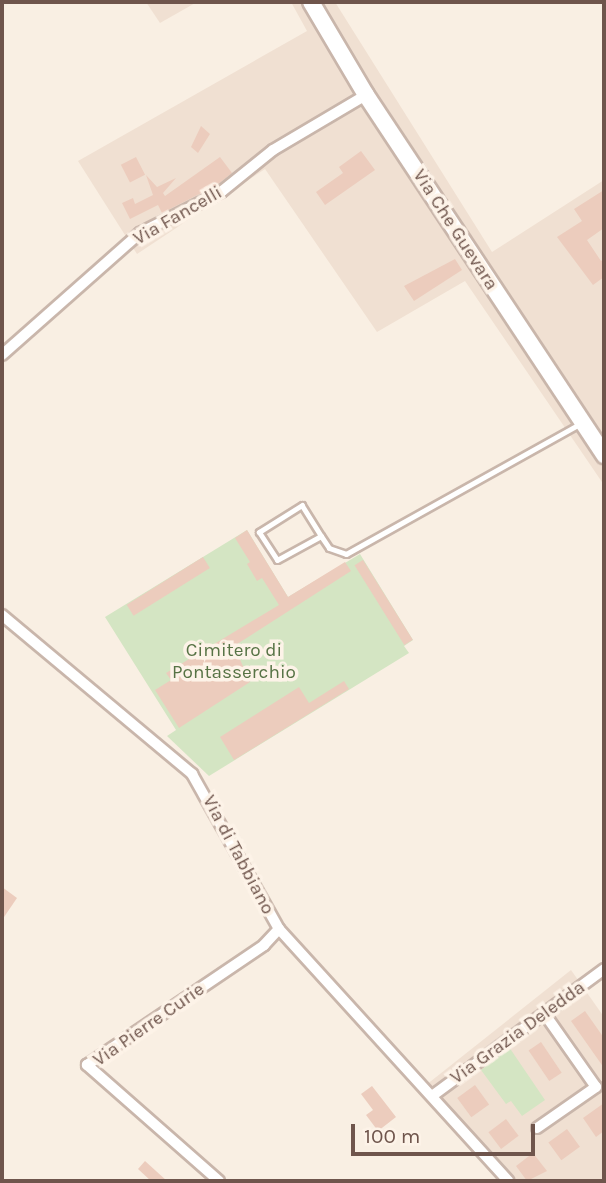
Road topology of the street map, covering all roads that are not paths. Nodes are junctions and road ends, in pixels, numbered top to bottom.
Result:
1 (311, 2) edge
2 (366, 95) junction
3 (2, 355) edge
4 (582, 422) junction
5 (604, 455) edge
6 (321, 536) junction
7 (2, 615) edge
8 (279, 929) junction
9 (604, 969) edge
10 (544, 1013) junction
11 (432, 1096) junction
12 (537, 1128) dead end
13 (219, 1181) edge
14 (508, 1181) edge

1 - 2 main road, Via Che Guevara
2 - 3 street, Via Fancelli
2 - 4 main road, Via Che Guevara
4 - 5 main road, Via Che Guevara
4 - 6 lane
6 - 6 lane
7 - 8 street, Via di Tabbiano
8 - 11 street, Via di Tabbiano
8 - 13 street, Via Pierre Curie
9 - 10 street, Via Grazia Deledda
10 - 11 street, Via Grazia Deledda
10 - 12 street
11 - 14 street, Via di Tabbiano

